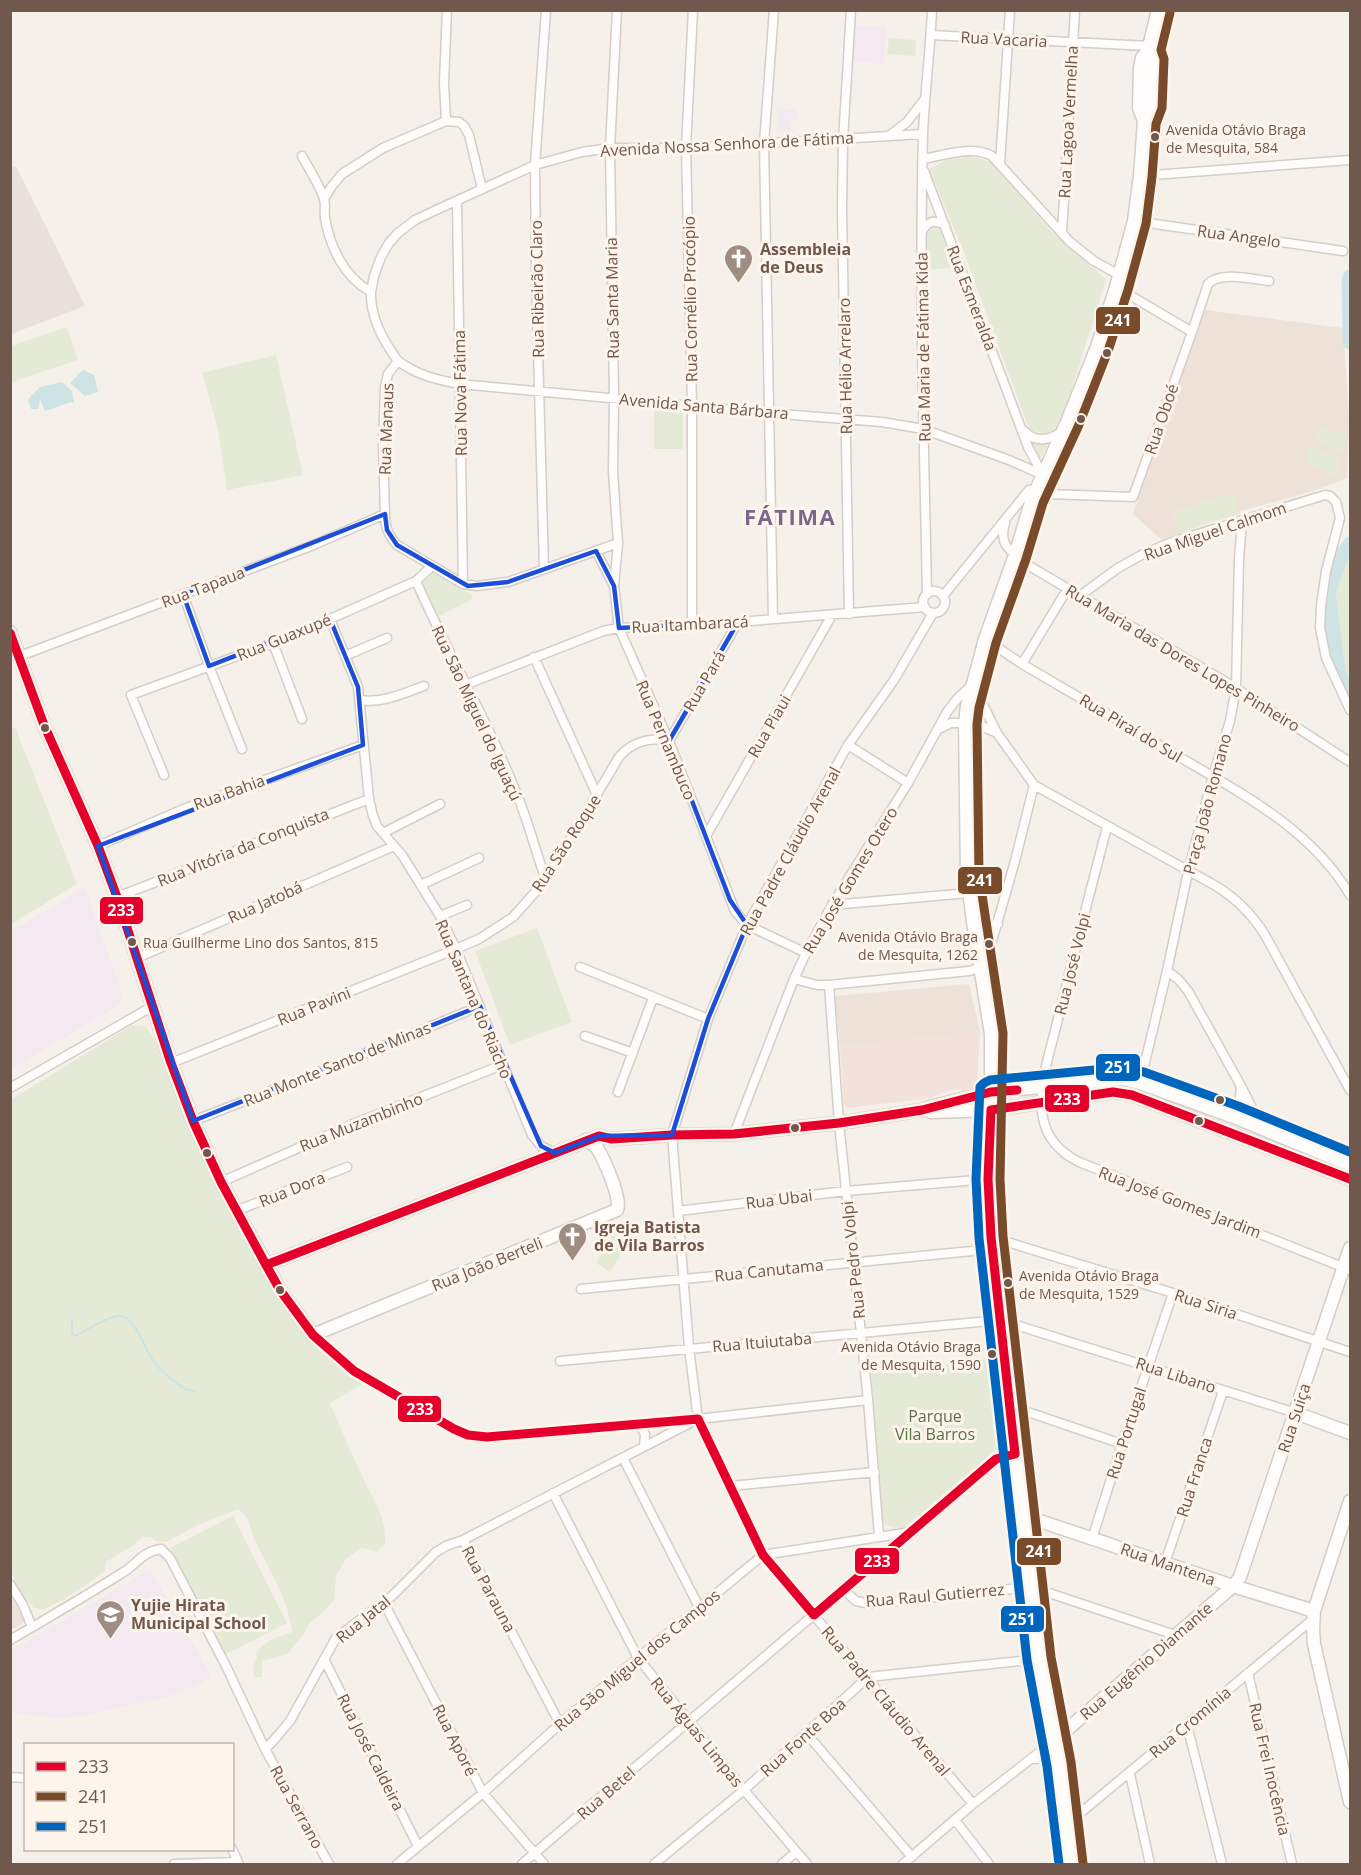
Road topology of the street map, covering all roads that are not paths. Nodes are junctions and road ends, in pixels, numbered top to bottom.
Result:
1 (447, 10) edge
2 (546, 10) edge
3 (617, 10) edge
4 (693, 10) edge
5 (774, 10) edge
6 (851, 10) edge
7 (932, 10) edge
8 (1010, 10) edge
9 (1075, 10) edge
10 (1158, 10) edge
11 (931, 35) junction
12 (1008, 39) junction
13 (1072, 43) junction
14 (1148, 48) junction
15 (925, 99) junction
16 (446, 121) junction
17 (923, 134) junction
18 (890, 135) junction
19 (843, 140) junction
20 (764, 144) junction
21 (610, 148) junction
22 (686, 148) junction
23 (302, 156) dead end
24 (1350, 160) edge
25 (923, 163) junction
26 (1000, 164) junction
27 (535, 165) junction
28 (1140, 176) junction
29 (482, 189) junction
30 (324, 199) junction
31 (457, 202) junction
32 (1134, 221) junction
33 (945, 225) junction
34 (922, 231) junction
35 (1062, 233) junction
36 (1343, 251) dead end
37 (1118, 281) junction
38 (1269, 281) dead end
39 (371, 292) junction
40 (1192, 332) junction
41 (398, 361) junction
42 (460, 384) junction
43 (539, 391) junction
44 (614, 398) junction
45 (692, 405) junction
46 (769, 413) junction
47 (846, 418) junction
48 (1022, 428) junction
49 (923, 429) junction
50 (1064, 431) junction
51 (1028, 447) junction
52 (1009, 460) junction
53 (1043, 475) junction
54 (1037, 489) junction
55 (385, 514) junction
56 (1006, 520) junction
57 (1242, 520) junction
58 (618, 543) junction
59 (596, 551) junction
60 (1015, 555) junction
61 (432, 566) junction
62 (544, 568) junction
63 (416, 581) junction
64 (463, 584) junction
65 (614, 586) junction
66 (1068, 588) junction
67 (183, 594) junction
68 (927, 594) junction
69 (1080, 595) junction
70 (943, 596) junction
71 (925, 608) junction
72 (933, 613) junction
73 (849, 614) junction
74 (832, 615) junction
75 (330, 619) junction
76 (773, 619) junction
77 (738, 622) junction
78 (692, 624) junction
79 (618, 628) junction
80 (10, 632) edge
81 (387, 638) dead end
82 (985, 639) junction
83 (273, 643) junction
84 (20, 656) junction
85 (345, 656) junction
86 (534, 657) junction
87 (1022, 664) junction
88 (209, 666) junction
89 (973, 684) junction
90 (465, 685) junction
91 (424, 686) dead end
92 (1236, 688) junction
93 (360, 700) junction
94 (1350, 711) edge
95 (302, 719) dead end
96 (965, 723) junction
97 (936, 730) junction
98 (997, 733) junction
99 (669, 741) junction
100 (363, 745) junction
101 (848, 745) junction
102 (242, 749) dead end
103 (1350, 762) edge
104 (164, 775) dead end
105 (1213, 776) junction
106 (908, 783) junction
107 (1034, 785) junction
108 (597, 795) junction
109 (369, 799) junction
110 (440, 804) dead end
111 (1107, 827) junction
112 (383, 834) junction
113 (706, 836) junction
114 (98, 846) junction
115 (394, 846) junction
116 (479, 858) dead end
117 (1188, 872) junction
118 (546, 880) junction
119 (421, 885) junction
120 (969, 894) junction
121 (1350, 895) edge
122 (117, 897) junction
123 (467, 905) dead end
124 (832, 905) junction
125 (440, 916) junction
126 (998, 924) junction
127 (747, 925) junction
128 (974, 928) junction
129 (456, 949) junction
130 (806, 952) junction
131 (137, 958) junction
132 (580, 967) dead end
133 (980, 968) junction
134 (1167, 971) junction
135 (794, 979) junction
136 (829, 985) junction
137 (653, 998) junction
138 (153, 1006) junction
139 (480, 1006) junction
140 (708, 1019) junction
141 (585, 1036) dead end
142 (633, 1053) junction
143 (171, 1063) junction
144 (502, 1065) junction
145 (1140, 1083) junction
146 (1241, 1086) junction
147 (1042, 1087) junction
148 (10, 1088) edge
149 (1350, 1090) edge
150 (618, 1092) dead end
151 (991, 1092) junction
152 (1041, 1102) junction
153 (922, 1110) junction
154 (991, 1110) junction
155 (1234, 1117) junction
156 (193, 1121) junction
157 (839, 1123) junction
158 (1262, 1128) junction
159 (734, 1134) junction
160 (532, 1135) junction
161 (672, 1135) junction
162 (612, 1139) junction
163 (586, 1140) junction
164 (555, 1153) junction
165 (528, 1163) junction
166 (1349, 1164) edge
167 (606, 1166) junction
168 (347, 1167) dead end
169 (988, 1179) junction
170 (1350, 1179) edge
171 (221, 1182) junction
172 (846, 1191) junction
173 (236, 1211) junction
174 (678, 1211) junction
175 (992, 1243) junction
176 (1350, 1248) edge
177 (853, 1262) junction
178 (266, 1265) junction
179 (1347, 1268) edge
180 (684, 1278) junction
181 (580, 1289) dead end
182 (1173, 1293) junction
183 (1000, 1320) junction
184 (861, 1333) junction
185 (313, 1335) junction
186 (1318, 1342) junction
187 (689, 1348) junction
188 (1350, 1352) edge
189 (560, 1360) dead end
190 (1148, 1366) junction
191 (1223, 1391) junction
192 (868, 1400) junction
193 (1010, 1406) junction
194 (1296, 1413) junction
195 (698, 1419) junction
196 (639, 1424) junction
197 (1350, 1433) edge
198 (1122, 1444) junction
199 (644, 1446) junction
200 (1015, 1454) junction
201 (622, 1458) junction
202 (874, 1472) junction
203 (731, 1486) junction
204 (553, 1493) junction
205 (1350, 1502) edge
206 (1022, 1515) junction
207 (912, 1532) junction
208 (879, 1536) junction
209 (1092, 1539) junction
210 (463, 1540) junction
211 (763, 1555) junction
212 (1165, 1563) junction
213 (10, 1584) edge
214 (1233, 1586) junction
215 (1030, 1587) junction
216 (844, 1590) junction
217 (384, 1603) junction
218 (699, 1607) junction
219 (814, 1615) junction
220 (1314, 1615) junction
221 (32, 1627) junction
222 (1175, 1635) junction
223 (10, 1640) edge
224 (638, 1658) junction
225 (324, 1659) junction
226 (1039, 1659) junction
227 (1248, 1673) junction
228 (868, 1677) junction
229 (689, 1721) junction
230 (560, 1724) junction
231 (1187, 1725) junction
232 (806, 1734) junction
233 (1055, 1740) junction
234 (265, 1749) junction
235 (1058, 1758) junction
236 (1032, 1759) junction
237 (1130, 1774) junction
238 (744, 1790) junction
239 (483, 1793) junction
240 (1350, 1802) edge
241 (973, 1804) junction
242 (955, 1820) junction
243 (1066, 1825) junction
244 (418, 1846) junction
245 (796, 1852) junction
246 (535, 1854) junction
247 (912, 1857) junction
248 (239, 1863) edge
249 (174, 1864) edge
250 (329, 1864) edge
251 (397, 1864) edge
252 (522, 1864) edge
253 (544, 1864) edge
254 (654, 1864) edge
255 (782, 1864) edge
256 (807, 1864) edge
257 (903, 1864) edge
258 (989, 1864) edge
259 (1071, 1864) edge
260 (1150, 1864) edge
261 (1222, 1864) edge
262 (1292, 1864) edge

1 - 16 street
2 - 27 street, Rua Ribeirão Claro
3 - 21 street, Rua Santa Maria
4 - 22 street, Rua Cornélio Procópio
5 - 20 street
6 - 19 street, Rua Hélio Arrelaro
7 - 11 street, Rua Maria de Fátima Kida
8 - 12 street
9 - 13 street, Rua Lagoa Vermelha
10 - 14 street
11 - 12 street, Rua Vacaria
11 - 15 street, Rua Maria de Fátima Kida
12 - 13 street, Rua Vacaria
12 - 26 street
13 - 14 street, Rua Vacaria
13 - 35 street, Rua Lagoa Vermelha
14 - 28 street
15 - 17 street, Rua Maria de Fátima Kida
15 - 18 street
16 - 29 street
16 - 30 street
17 - 18 street, Avenida Nossa Senhora de Fátima
17 - 25 street, Rua Maria de Fátima Kida
18 - 19 street, Avenida Nossa Senhora de Fátima
19 - 20 street, Avenida Nossa Senhora de Fátima
19 - 47 street, Rua Hélio Arrelaro
20 - 22 street, Avenida Nossa Senhora de Fátima
20 - 46 street
21 - 22 street, Avenida Nossa Senhora de Fátima
21 - 27 street, Avenida Nossa Senhora de Fátima
21 - 44 street, Rua Santa Maria
22 - 45 street, Rua Cornélio Procópio
23 - 30 street
24 - 28 street
25 - 26 street
25 - 33 street, Rua Esmeralda
25 - 34 street, Rua Maria de Fátima Kida
26 - 35 street
27 - 29 street, Avenida Nossa Senhora de Fátima
27 - 43 street, Rua Ribeirão Claro
28 - 32 street
29 - 31 street, Avenida Nossa Senhora de Fátima
30 - 39 street
31 - 39 street, Avenida Nossa Senhora de Fátima
31 - 42 street, Rua Nova Fátima
32 - 36 street, Rua Angelo
32 - 37 street
33 - 34 street
33 - 48 street, Rua Esmeralda
34 - 49 street, Rua Maria de Fátima Kida
35 - 37 street
37 - 40 street
37 - 50 street
38 - 40 street
39 - 41 street, Rua Manaus
40 - 54 street, Rua Oboé
41 - 42 street, Avenida Santa Bárbara
41 - 55 street, Rua Manaus
42 - 43 street, Avenida Santa Bárbara
42 - 64 street, Rua Nova Fátima
43 - 44 street, Avenida Santa Bárbara
43 - 62 street, Rua Ribeirão Claro
44 - 45 street, Avenida Santa Bárbara
44 - 58 street, Rua Santa Maria
45 - 46 street, Avenida Santa Bárbara
45 - 78 street, Rua Cornélio Procópio
46 - 47 street, Avenida Santa Bárbara
46 - 76 street
47 - 49 street, Avenida Santa Bárbara
47 - 73 street, Rua Hélio Arrelaro
48 - 50 street
48 - 51 street, Rua Esmeralda
49 - 52 street, Avenida Santa Bárbara
49 - 68 street, Rua Maria de Fátima Kida
50 - 53 street
51 - 52 street
51 - 53 street, Rua Esmeralda
52 - 53 street, Avenida Santa Bárbara
53 - 54 street
54 - 56 street
54 - 60 street
55 - 61 street, Rua Manaus
55 - 67 street, Rua Tapaua
56 - 60 street
56 - 70 street
57 - 69 street, Rua Miguel Calmom
57 - 92 street, Praça João Romano
57 - 94 street, Rua Miguel Calmom
58 - 59 street
58 - 65 street, Rua Santa Maria
59 - 62 street
59 - 65 street, Rua Pernambuco
60 - 66 street, Rua Maria das Dores Lopes Pinheiro
60 - 82 street
61 - 63 street, Rua Guaxupé
61 - 64 street, Rua Manaus
62 - 64 street
63 - 75 street, Rua Guaxupé
63 - 90 street, Rua São Miguel do Iguaçú
65 - 79 street, Rua Pernambuco
66 - 69 street, Rua Maria das Dores Lopes Pinheiro
66 - 87 street
67 - 84 street, Rua Tapaua
67 - 88 street
68 - 70 street
68 - 71 street
69 - 92 street, Rua Maria das Dores Lopes Pinheiro
70 - 72 street
71 - 72 street
71 - 73 street, Rua Itambaracá
72 - 101 street, Rua Padre Cláudio Arenal
73 - 74 street, Rua Itambaracá
74 - 76 street, Rua Itambaracá
74 - 113 street, Rua Piaui
75 - 83 street, Rua Guaxupé
75 - 85 street, Rua Santana do Riacho
76 - 77 street, Rua Itambaracá
77 - 78 street, Rua Itambaracá
77 - 99 street, Rua Pará
78 - 79 street, Rua Itambaracá
79 - 86 street, Rua Itambaracá
79 - 99 street, Rua Pernambuco
80 - 84 street
81 - 85 street
82 - 87 street, Rua Piraí do Sul
82 - 89 street
83 - 88 street, Rua Guaxupé
83 - 95 street
84 - 114 street
85 - 93 street, Rua Santana do Riacho
86 - 90 street, Rua Itambaracá
86 - 108 street
87 - 105 street, Rua Piraí do Sul
88 - 102 street
88 - 104 street, Rua Guaxupé
89 - 96 street
89 - 97 street, Rua José Gomes Otero
89 - 98 street
90 - 118 street, Rua São Miguel do Iguaçú
91 - 93 street
92 - 103 street, Rua Maria das Dores Lopes Pinheiro
92 - 105 street, Praça João Romano
93 - 100 street, Rua Santana do Riacho
96 - 97 street
96 - 98 street
96 - 120 street
97 - 106 street, Rua José Gomes Otero
98 - 107 street
99 - 108 street, Rua São Roque
99 - 113 street, Rua Pernambuco
100 - 109 street, Rua Santana do Riacho
100 - 114 street, Rua Bahia
101 - 106 street
101 - 127 street, Rua Padre Cláudio Arenal
105 - 117 street, Praça João Romano
105 - 121 street, Rua Piraí do Sul
106 - 124 street, Rua José Gomes Otero
107 - 111 street
107 - 126 street
108 - 118 street, Rua São Roque
109 - 112 street, Rua Santana do Riacho
109 - 122 street, Rua Vitória da Conquista
110 - 112 street
111 - 117 street
111 - 147 street, Rua José Volpi
112 - 115 street, Rua Santana do Riacho
113 - 127 street, Rua Pernambuco
114 - 122 street
115 - 119 street, Rua Santana do Riacho
115 - 131 street, Rua Jatobá
116 - 119 street
117 - 134 street, Praça João Romano
117 - 149 street
118 - 129 street, Rua São Roque
119 - 125 street, Rua Santana do Riacho
120 - 124 street
120 - 128 street
122 - 131 street
123 - 125 street
124 - 130 street, Rua José Gomes Otero
125 - 129 street, Rua Santana do Riacho
126 - 128 street
126 - 133 street
127 - 130 street
127 - 140 street, Rua Padre Cláudio Arenal
128 - 133 street
129 - 139 street, Rua Santana do Riacho
129 - 143 street, Rua Pavini
130 - 135 street, Rua José Gomes Otero
131 - 138 street
132 - 137 street
133 - 136 street
133 - 151 street
134 - 145 street, Praça João Romano
134 - 146 street
135 - 136 street
135 - 159 street, Rua José Gomes Otero
136 - 157 street, Rua Pedro Volpi
137 - 140 street
137 - 142 street
138 - 143 street
138 - 148 street
139 - 144 street, Rua Santana do Riacho
139 - 156 street, Rua Monte Santo de Minas
140 - 161 street, Rua Padre Cláudio Arenal
141 - 142 street
142 - 150 street
143 - 156 street
144 - 160 street, Rua Santana do Riacho
144 - 171 street, Rua Muzambinho
145 - 147 street
145 - 155 street
146 - 155 street
146 - 158 street
147 - 151 street
147 - 152 street, Rua José Volpi
151 - 153 street
151 - 154 street
152 - 154 street
152 - 170 street
152 - 179 street, Rua José Gomes Jardim
153 - 154 street
153 - 157 street
154 - 169 street
155 - 158 street
156 - 171 street
157 - 159 street
157 - 172 street, Rua Pedro Volpi
158 - 166 street
159 - 161 street
160 - 164 street, Rua Santana do Riacho
160 - 165 street
161 - 162 street
161 - 174 street, Rua Padre Cláudio Arenal
162 - 163 street
162 - 167 street
163 - 164 street
163 - 167 street, Rua João Berteli
164 - 165 street
165 - 178 street
167 - 185 street, Rua João Berteli
168 - 173 street, Rua Dora
169 - 172 street, Rua Ubai
169 - 175 street
171 - 173 street
172 - 174 street, Rua Ubai
172 - 177 street, Rua Pedro Volpi
173 - 178 street
174 - 180 street, Rua Padre Cláudio Arenal
175 - 177 street, Rua Canutama
175 - 182 street, Rua Siria
175 - 183 street
176 - 179 street, Rua Suiça
177 - 180 street, Rua Canutama
177 - 184 street, Rua Pedro Volpi
178 - 185 street
179 - 186 street, Rua Suiça
180 - 181 street, Rua Canutama
180 - 187 street, Rua Padre Cláudio Arenal
182 - 186 street, Rua Siria
182 - 190 street, Rua Portugal
183 - 184 street, Rua Ituiutaba
183 - 190 street, Rua Libano
183 - 193 street
184 - 187 street, Rua Ituiutaba
184 - 192 street, Rua Pedro Volpi
185 - 196 street
186 - 188 street, Rua Siria
186 - 194 street, Rua Suiça
187 - 189 street, Rua Ituiutaba
187 - 195 street, Rua Padre Cláudio Arenal
190 - 191 street, Rua Libano
190 - 198 street, Rua Portugal
191 - 194 street, Rua Libano
191 - 212 street, Rua Franca
192 - 195 street
192 - 202 street, Rua Pedro Volpi
193 - 198 street
193 - 200 street
194 - 197 street, Rua Libano
194 - 214 street, Rua Suiça
195 - 196 street
195 - 199 street, Rua Parauna
195 - 203 street, Rua Padre Cláudio Arenal
196 - 199 street
198 - 209 street, Rua Portugal
199 - 201 street, Rua Parauna
200 - 206 street
200 - 207 street, Rua Betel
201 - 204 street, Rua Parauna
201 - 218 street
202 - 203 street
202 - 208 street, Rua Pedro Volpi
203 - 211 street, Rua Padre Cláudio Arenal
204 - 210 street, Rua Parauna
204 - 224 street, Rua Águas Limpas
205 - 220 street
206 - 209 street, Rua Mantena
206 - 215 street
207 - 208 street, Rua São Miguel dos Campos
207 - 216 street, Rua Betel
208 - 211 street, Rua São Miguel dos Campos
209 - 212 street, Rua Mantena
210 - 217 street, Rua Jatal
210 - 230 street, Rua Parauna
211 - 218 street, Rua São Miguel dos Campos
211 - 219 street, Rua Padre Cláudio Arenal
212 - 214 street, Rua Mantena
213 - 221 street
214 - 220 street, Rua Mantena
214 - 222 street, Rua Eugênio Diamante
215 - 216 street, Rua Raul Gutierrez
215 - 222 street
215 - 226 street
216 - 219 street, Rua Betel
217 - 225 street, Rua Jatal
217 - 239 street, Rua Aporé
218 - 224 street, Rua São Miguel dos Campos
219 - 228 street, Rua Padre Cláudio Arenal
219 - 229 street, Rua Betel
220 - 227 street, Rua Cromínia
220 - 240 street
221 - 223 street
221 - 234 street, Rua Serrano
222 - 233 street, Rua Eugênio Diamante
224 - 229 street, Rua Águas Limpas
224 - 230 street, Rua São Miguel dos Campos
225 - 234 street, Rua Jatal
225 - 244 street, Rua José Caldeira
226 - 228 street
226 - 233 street
227 - 231 street, Rua Cromínia
227 - 262 street, Rua Frei Inocência
228 - 232 street, Rua Fonte Boa
228 - 241 street, Rua Padre Cláudio Arenal
229 - 238 street, Rua Águas Limpas
229 - 246 street, Rua Betel
230 - 239 street, Rua São Miguel dos Campos
231 - 237 street, Rua Cromínia
231 - 261 street
232 - 238 street, Rua Fonte Boa
232 - 247 street
233 - 235 street
233 - 236 street, Rua Eugênio Diamante
234 - 250 street, Rua Serrano
235 - 236 street
235 - 243 street
236 - 241 street, Rua Eugênio Diamante
237 - 243 street, Rua Cromínia
237 - 260 street
238 - 245 street, Rua Águas Limpas
238 - 254 street, Rua Fonte Boa
239 - 244 street, Rua São Miguel dos Campos
239 - 246 street, Rua Aporé
241 - 242 street, Rua Eugênio Diamante
242 - 247 street, Rua Eugênio Diamante
242 - 258 street
243 - 259 street
244 - 251 street, Rua São Miguel dos Campos
245 - 255 street
245 - 256 street, Rua Águas Limpas
246 - 252 street, Rua Betel
246 - 253 street, Rua Aporé
247 - 257 street, Rua Eugênio Diamante
248 - 249 street

